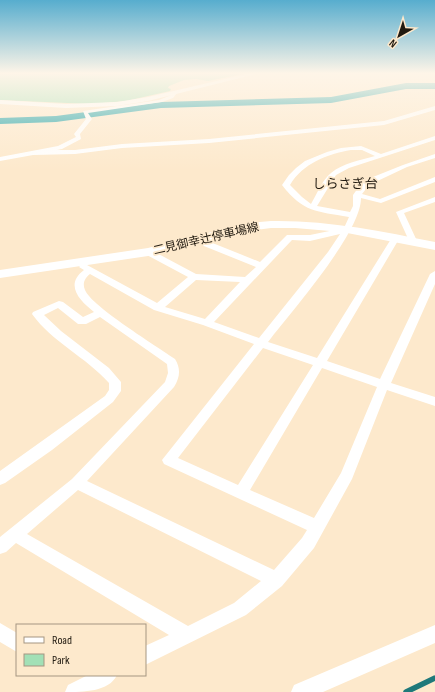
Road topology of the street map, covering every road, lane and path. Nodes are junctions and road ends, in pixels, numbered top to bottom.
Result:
1 (54, 105) edge
2 (94, 105) edge
3 (139, 105) edge
4 (435, 108) edge
5 (435, 138) edge
6 (60, 148) junction
7 (47, 150) junction
8 (92, 150) junction
9 (33, 153) junction
10 (0, 155) edge
11 (381, 156) junction
12 (435, 156) edge
13 (0, 159) edge
14 (435, 179) edge
15 (357, 195) junction
16 (435, 199) edge
17 (312, 208) junction
18 (354, 215) junction
19 (347, 230) junction
20 (395, 238) junction
21 (197, 240) junction
22 (413, 241) junction
23 (435, 246) edge
24 (148, 252) junction
25 (78, 263) junction
26 (262, 266) junction
27 (89, 271) junction
28 (0, 274) edge
29 (435, 274) edge
30 (194, 277) junction
31 (246, 280) junction
32 (158, 308) junction
33 (101, 312) junction
34 (207, 323) junction
35 (260, 343) junction
36 (319, 362) junction
37 (384, 384) junction
38 (435, 402) edge
39 (0, 479) edge
40 (77, 482) junction
41 (241, 492) junction
42 (317, 527) junction
43 (16, 535) junction
44 (0, 548) edge
45 (276, 580) junction
46 (0, 632) edge
47 (185, 634) junction
48 (435, 634) edge
49 (16, 643) edge
50 (146, 655) edge
51 (106, 676) edge
52 (75, 692) edge
53 (301, 692) edge

1 - 2 street
3 - 6 street
4 - 8 street
5 - 11 street
6 - 7 street
6 - 8 street
7 - 9 street
7 - 10 street
8 - 9 street
9 - 13 street
11 - 17 street
11 - 17 street
12 - 15 street
14 - 15 street
15 - 18 street
16 - 22 street
17 - 18 street
18 - 19 street
19 - 20 street, 二見御幸辻停車場線
19 - 21 street, 二見御幸辻停車場線
19 - 26 street
19 - 35 street
20 - 22 street, 二見御幸辻停車場線
20 - 36 street
21 - 24 street, 二見御幸辻停車場線
21 - 26 street
22 - 23 street, 二見御幸辻停車場線
24 - 25 street, 二見御幸辻停車場線
24 - 30 street
25 - 27 street
25 - 28 street, 二見御幸辻停車場線
26 - 31 street
27 - 32 street
27 - 33 street
29 - 37 street
30 - 31 street
30 - 32 street
31 - 34 street
32 - 34 street
33 - 39 street
33 - 40 street
34 - 35 street
35 - 36 street
35 - 41 street
36 - 37 street
36 - 41 street
37 - 38 street
37 - 42 street
40 - 43 street
40 - 45 street
41 - 42 street
42 - 45 street
43 - 44 street
43 - 47 street
45 - 47 street
46 - 49 street
47 - 50 street
48 - 53 street
51 - 52 street

